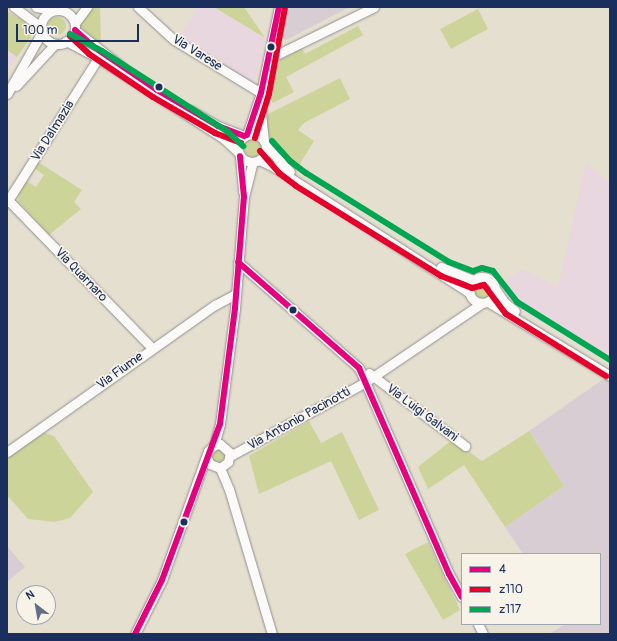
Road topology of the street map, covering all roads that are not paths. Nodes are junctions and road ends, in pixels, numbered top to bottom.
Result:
1 (14, 7) edge
2 (36, 7) edge
3 (87, 7) edge
4 (138, 7) edge
5 (279, 7) edge
6 (374, 7) edge
7 (57, 9) edge
8 (358, 11) edge
9 (75, 26) junction
10 (41, 29) junction
11 (66, 42) junction
12 (55, 44) junction
13 (98, 58) junction
14 (268, 59) junction
15 (261, 94) junction
16 (7, 95) edge
17 (246, 135) junction
18 (265, 144) junction
19 (239, 154) junction
20 (256, 161) junction
21 (244, 197) junction
22 (8, 202) edge
23 (238, 262) junction
24 (473, 280) junction
25 (496, 290) junction
26 (236, 294) junction
27 (470, 295) junction
28 (485, 303) junction
29 (466, 314) junction
30 (152, 348) junction
31 (359, 368) junction
32 (610, 369) edge
33 (373, 376) junction
34 (610, 376) edge
35 (364, 383) junction
36 (220, 424) junction
37 (214, 445) junction
38 (465, 446) dead end
39 (226, 447) junction
40 (7, 452) edge
41 (207, 458) junction
42 (222, 464) junction
43 (197, 482) junction
44 (461, 595) edge
45 (478, 625) edge
46 (135, 634) edge
47 (272, 634) edge
48 (483, 634) edge

1 - 10 street
2 - 7 street
3 - 9 street
4 - 15 street, Via Varese
5 - 14 street
6 - 8 street
7 - 9 street
7 - 10 street
8 - 14 street
9 - 11 street
9 - 17 street
10 - 12 street
10 - 16 street
11 - 12 street
11 - 13 street
12 - 16 street
13 - 19 street
13 - 22 street, Via Dalmazia
14 - 15 street
15 - 17 street
15 - 18 street
17 - 18 street
17 - 19 street
18 - 20 street
18 - 24 street
19 - 20 street
19 - 21 street
20 - 21 street
20 - 27 street
21 - 23 street
22 - 30 street, Via Quarnaro
23 - 26 street
23 - 31 street, Via Luigi Galvani
24 - 25 street
24 - 27 street
25 - 28 street
25 - 32 street
26 - 30 street, Via Fiume
26 - 36 street
27 - 28 street
27 - 29 street
28 - 29 street, Via Antonio Pacinotti
28 - 34 street
29 - 33 street, Via Antonio Pacinotti
30 - 40 street, Via Fiume
31 - 33 street, Via Luigi Galvani
31 - 35 street
33 - 35 street, Via Antonio Pacinotti
33 - 38 street, Via Luigi Galvani
35 - 42 street, Via Antonio Pacinotti
35 - 44 street
36 - 37 street
36 - 39 street
37 - 39 street
37 - 41 street
39 - 42 street
41 - 42 street
41 - 43 street
42 - 43 street, Via Antonio Pacinotti
42 - 47 street
43 - 46 street
45 - 48 street

